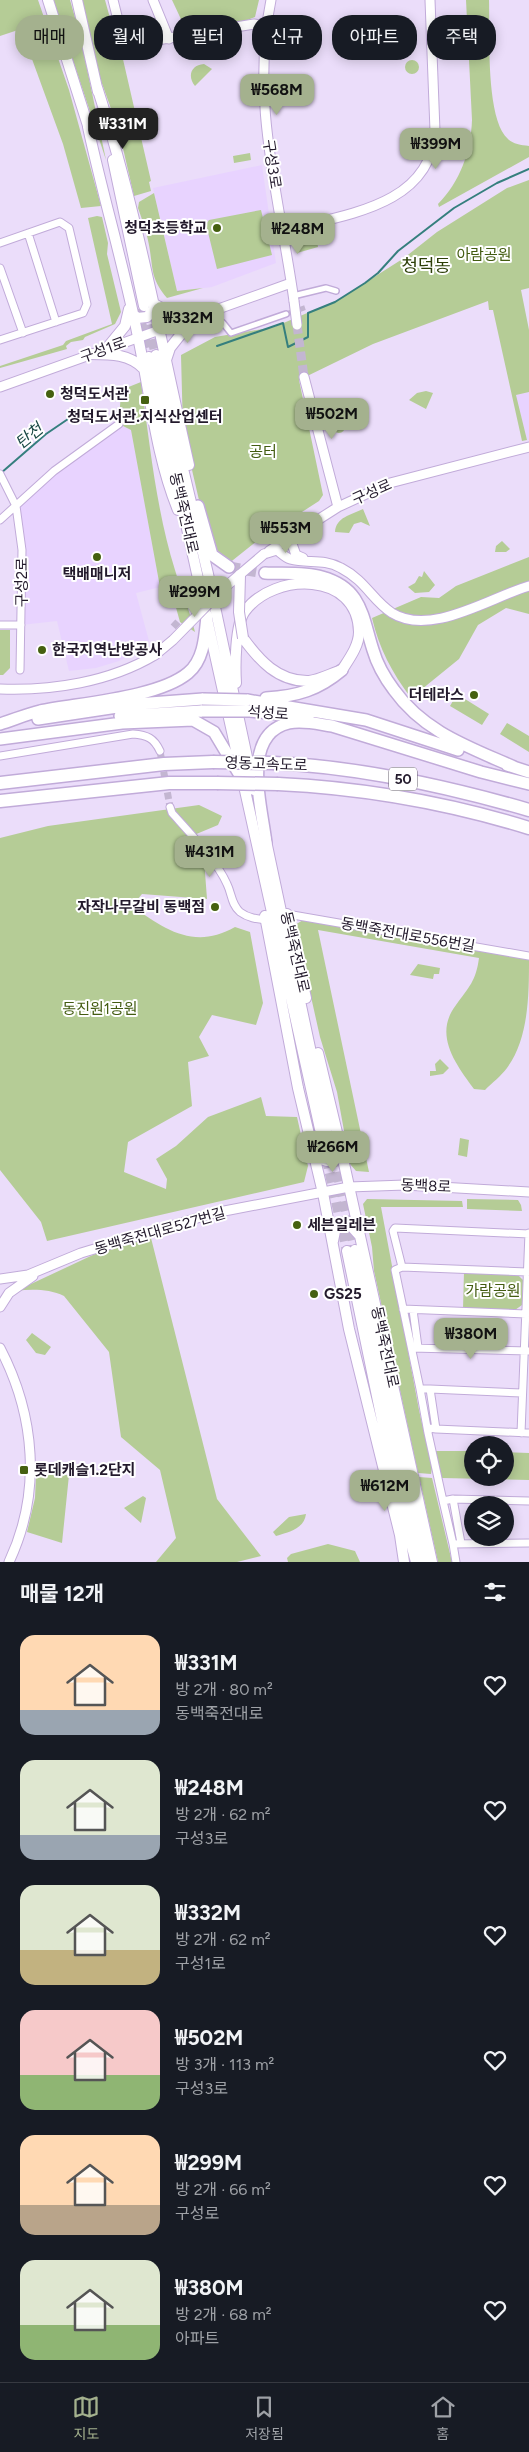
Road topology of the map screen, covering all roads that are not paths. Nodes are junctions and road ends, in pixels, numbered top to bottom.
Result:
1 (48, 0) edge
2 (77, 0) edge
3 (113, 0) edge
4 (152, 0) edge
5 (271, 0) edge
6 (430, 0) edge
7 (268, 15) edge
8 (252, 24) edge
9 (169, 39) junction
10 (263, 60) edge
11 (88, 127) junction
12 (282, 231) junction
13 (28, 233) junction
14 (0, 243) edge
15 (0, 268) edge
16 (291, 283) junction
17 (336, 292) dead end
18 (294, 299) junction
19 (130, 301) junction
20 (145, 308) junction
21 (286, 314) tunnel mouth
22 (193, 319) junction
23 (56, 322) junction
24 (223, 323) dead end
25 (297, 325) tunnel mouth
26 (160, 330) junction
27 (23, 333) junction
28 (138, 337) junction
29 (0, 340) edge
30 (107, 348) junction
31 (91, 354) junction
32 (153, 360) junction
33 (304, 377) tunnel mouth
34 (0, 387) edge
35 (120, 412) dead end
36 (529, 447) edge
37 (0, 474) edge
38 (16, 506) junction
39 (198, 506) junction
40 (338, 507) junction
41 (0, 520) edge
42 (294, 535) junction
43 (201, 547) junction
44 (264, 554) junction
45 (308, 560) junction
46 (229, 567) tunnel mouth
47 (265, 573) tunnel mouth
48 (240, 574) junction
49 (529, 586) edge
50 (207, 616) junction
51 (0, 625) edge
52 (22, 625) junction
53 (20, 670) dead end
54 (342, 670) junction
55 (0, 689) edge
56 (202, 705) junction
57 (249, 706) junction
58 (0, 724) edge
59 (239, 724) junction
60 (0, 737) edge
61 (160, 750) tunnel mouth
62 (0, 756) edge
63 (514, 767) junction
64 (481, 772) junction
65 (529, 772) edge
66 (241, 777) junction
67 (0, 783) edge
68 (529, 783) edge
69 (529, 789) edge
70 (0, 801) edge
71 (170, 807) tunnel mouth
72 (462, 810) junction
73 (529, 810) edge
74 (529, 828) edge
75 (529, 836) edge
76 (266, 843) junction
77 (268, 872) junction
78 (287, 914) junction
79 (266, 920) junction
80 (529, 956) edge
81 (324, 1128) tunnel mouth
82 (340, 1141) junction
83 (310, 1146) junction
84 (349, 1187) junction
85 (529, 1192) edge
86 (323, 1193) junction
87 (529, 1233) edge
88 (360, 1235) junction
89 (332, 1244) junction
90 (402, 1267) junction
91 (49, 1268) junction
92 (527, 1272) junction
93 (0, 1279) edge
94 (0, 1307) edge
95 (403, 1309) junction
96 (413, 1310) junction
97 (526, 1314) junction
98 (0, 1348) edge
99 (415, 1348) junction
100 (526, 1351) edge
101 (420, 1389) junction
102 (430, 1389) junction
103 (522, 1393) junction
104 (436, 1429) junction
105 (428, 1433) junction
106 (525, 1433) edge
107 (396, 1488) junction
108 (453, 1499) junction
109 (443, 1501) junction
110 (529, 1501) edge
111 (400, 1535) junction
112 (529, 1542) edge
113 (461, 1543) junction
114 (453, 1544) junction
115 (9, 1562) edge
116 (404, 1562) edge
117 (416, 1562) edge
118 (422, 1562) edge
119 (432, 1562) edge
120 (456, 1562) edge

1 - 11 main road
2 - 20 main road
3 - 9 street
4 - 9 street
5 - 7 street, 구성3로
6 - 12 street
8 - 9 street
10 - 12 street, 구성3로
11 - 19 main road
11 - 20 main road
12 - 16 street, 구성3로
13 - 14 street
13 - 23 street
13 - 23 street
15 - 27 street
16 - 18 street, 구성3로
16 - 22 street, 구성1로
17 - 18 street
18 - 25 street, 구성3로, bridge
19 - 20 main road
19 - 30 main road
20 - 22 main road
20 - 26 main road
20 - 28 main road
21 - 24 street
22 - 26 street, 구성1로
22 - 32 main road
23 - 27 street
26 - 28 street, 구성1로
26 - 32 main road
27 - 29 street
28 - 30 street, 구성1로
28 - 32 main road
30 - 31 street, 구성1로
31 - 32 main road
31 - 34 street, 구성1로
32 - 39 main road
32 - 43 main road, 동백죽전대로
32 - 50 main road, 동백죽전대로
33 - 40 street
35 - 38 street
36 - 40 street, 구성로
37 - 38 street, 구성2로
38 - 41 street
38 - 52 street, 구성2로
39 - 43 main road
39 - 46 highway
40 - 42 street, 구성로
42 - 44 street, 구성로
42 - 45 street
43 - 59 main road, 동백죽전대로
44 - 45 street
44 - 48 street, 구성로, bridge
45 - 49 street
47 - 63 highway
48 - 54 main road, bridge
48 - 55 street, 구성로, bridge
50 - 58 highway
50 - 66 main road, 동백죽전대로
51 - 52 street
52 - 53 street, 구성2로
54 - 57 highway
54 - 59 main road
56 - 57 highway, 석성로, bridge
56 - 58 highway, 석성로
56 - 60 highway, 석성로
57 - 63 highway, 석성로
57 - 68 highway, 석성로
59 - 76 main road, 동백죽전대로
60 - 66 highway
61 - 62 street
63 - 65 highway, 석성로
64 - 68 highway
64 - 69 highway
64 - 76 highway
66 - 77 main road, 동백죽전대로
67 - 73 highway, 영동고속도로 / 50, bridge
70 - 72 highway, 영동고속도로 / 50, bridge
71 - 79 street
72 - 74 highway, 영동고속도로 / 50
72 - 75 highway
76 - 77 main road, 동백죽전대로
77 - 78 main road, 동백죽전대로
77 - 79 main road, 동백죽전대로
77 - 81 main road, 동백죽전대로
78 - 80 street, 동백죽전대로556번길
78 - 82 main road, 동백죽전대로
79 - 83 main road, 동백죽전대로
82 - 83 main road
82 - 84 main road, 동백죽전대로
83 - 86 main road, 동백죽전대로
84 - 85 street, 동백8로
84 - 86 street, 동백8로
84 - 88 main road, 동백죽전대로
86 - 89 main road, 동백죽전대로
86 - 91 street, 동백죽전대로527번길
87 - 90 street
87 - 92 street
88 - 89 main road
88 - 119 main road, 동백죽전대로
89 - 111 main road, 동백죽전대로
90 - 92 street
90 - 95 street
91 - 93 street, 동백죽전대로527번길
91 - 94 street
92 - 97 street
95 - 96 street
95 - 99 street
96 - 97 street
96 - 99 street
97 - 100 street
98 - 115 street
99 - 100 street
99 - 101 street
100 - 103 street
101 - 102 street
101 - 105 street
102 - 103 street
102 - 104 street
103 - 106 street
104 - 105 street
104 - 106 street
105 - 109 street
107 - 111 main road
107 - 117 main road, 동백죽전대로
107 - 118 main road, 동백죽전대로
108 - 109 street
108 - 110 street
108 - 113 street
109 - 114 street
111 - 116 main road, 동백죽전대로
112 - 113 street
113 - 114 street
114 - 120 street

